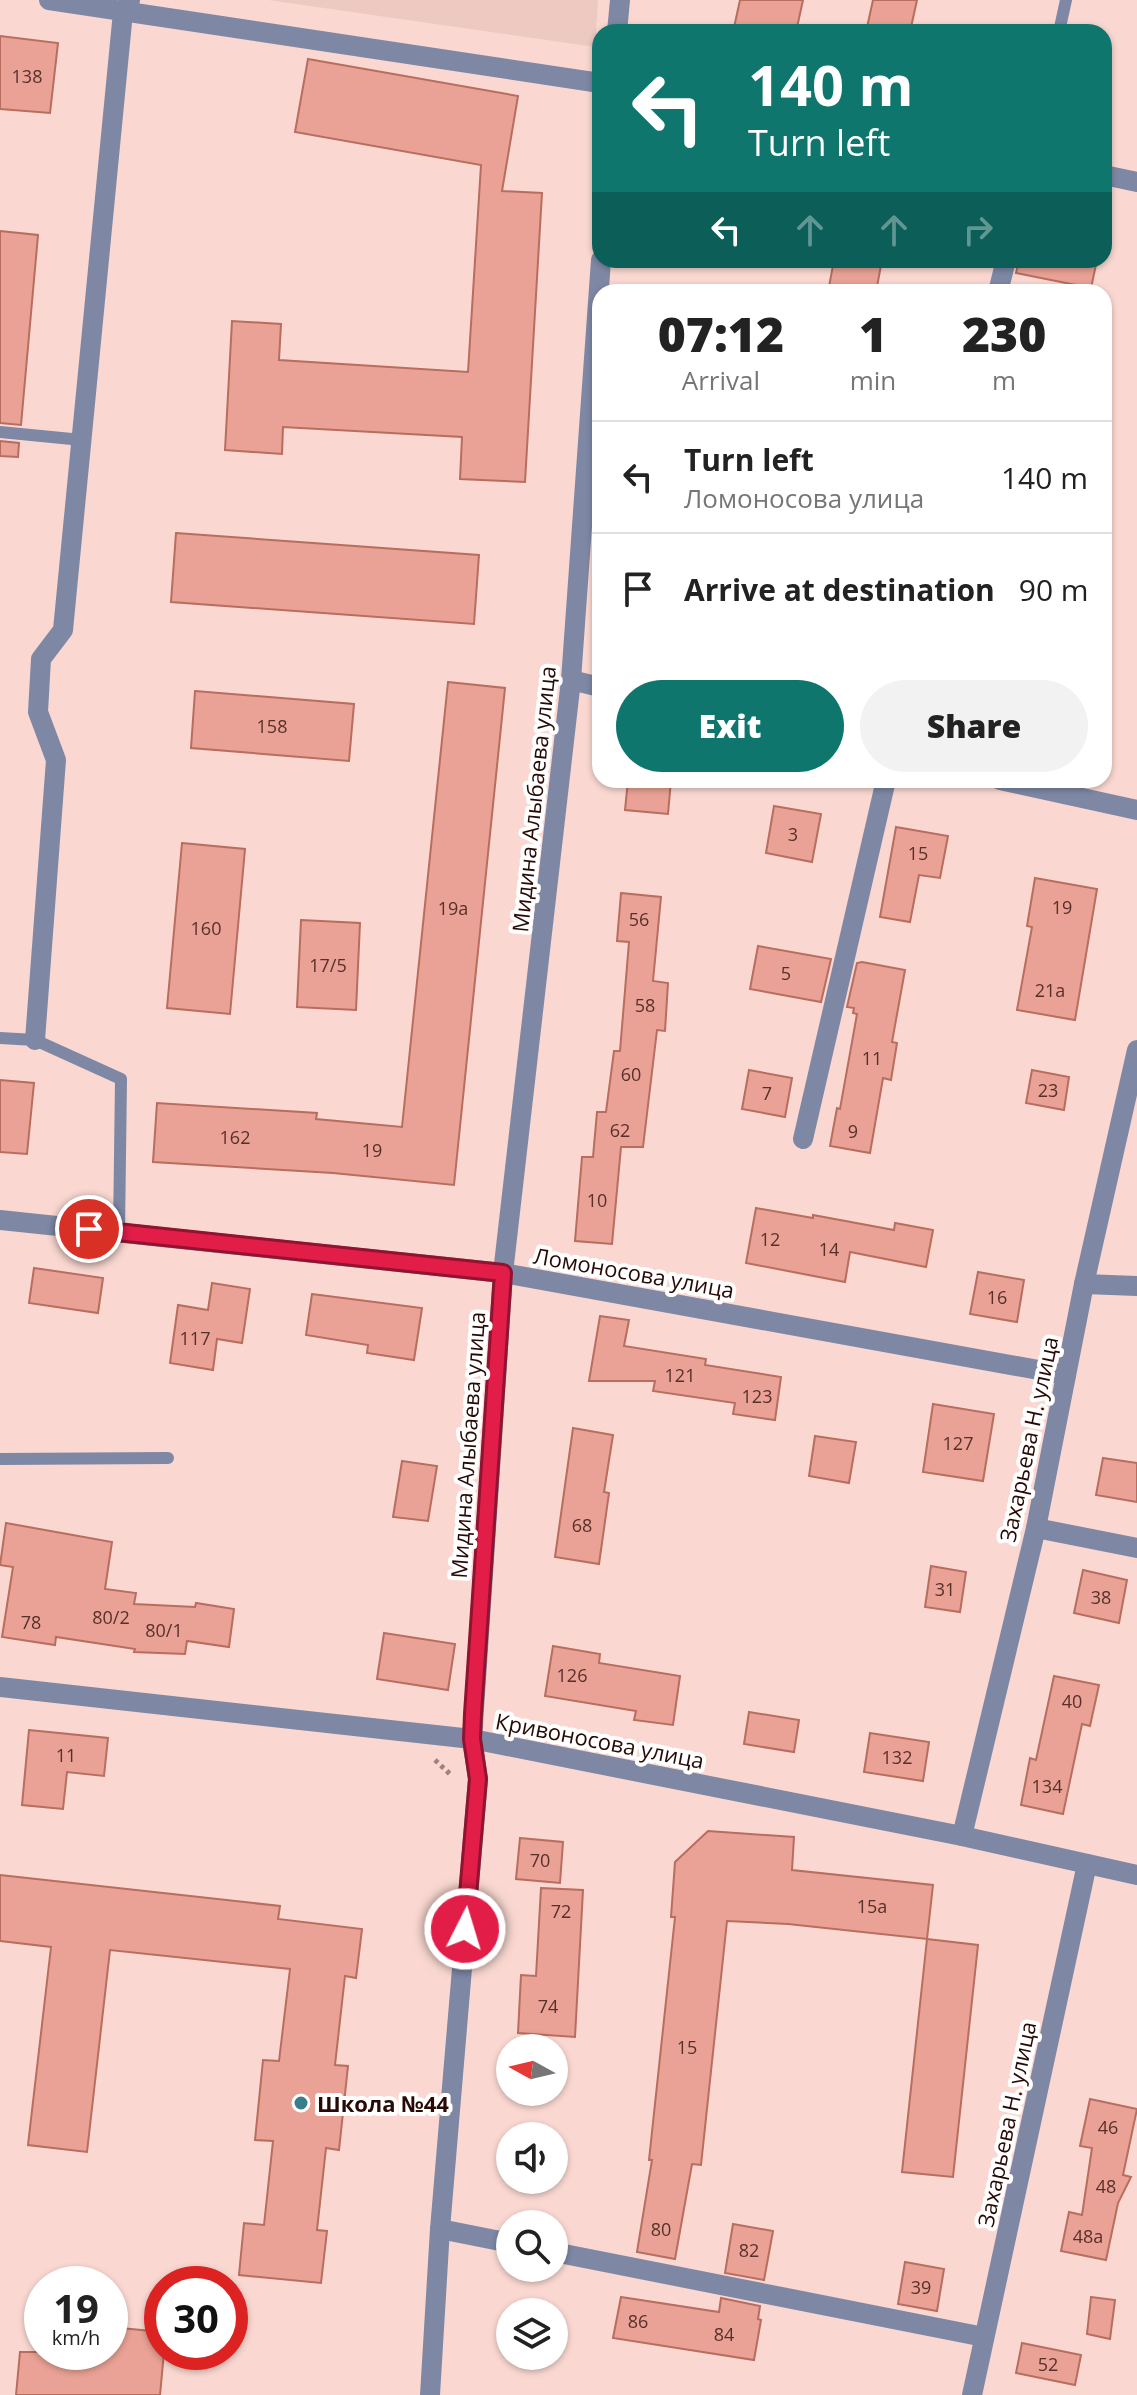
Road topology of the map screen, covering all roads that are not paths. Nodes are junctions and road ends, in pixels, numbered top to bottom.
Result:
1 (49, 0) edge
2 (620, 0) edge
3 (1066, 0) edge
4 (126, 6) edge
5 (618, 24) edge
6 (1061, 24) edge
7 (592, 82) edge
8 (1112, 177) edge
9 (1137, 182) edge
10 (0, 432) edge
11 (82, 440) junction
12 (592, 471) edge
13 (571, 680) junction
14 (592, 685) edge
15 (884, 788) edge
16 (1037, 788) edge
17 (1137, 810) edge
18 (0, 1038) edge
19 (35, 1040) junction
20 (1137, 1050) edge
21 (803, 1139) dead end
22 (0, 1220) edge
23 (119, 1232) junction
24 (503, 1273) junction
25 (1084, 1284) junction
26 (1137, 1286) edge
27 (1066, 1375) junction
28 (168, 1458) dead end
29 (0, 1459) edge
30 (1036, 1528) junction
31 (1137, 1548) edge
32 (0, 1687) edge
33 (472, 1739) junction
34 (962, 1836) junction
35 (1087, 1864) junction
36 (1137, 1875) edge
37 (440, 2229) junction
38 (496, 2240) edge
39 (568, 2255) edge
40 (984, 2337) junction
41 (430, 2395) edge
42 (972, 2395) edge

1 - 4 street
2 - 5 street
3 - 6 lane
4 - 7 street
4 - 11 street
8 - 9 street
10 - 11 lane
11 - 19 street
12 - 13 street, Мидина Алыбаева улица
13 - 14 street
13 - 24 street, Мидина Алыбаева улица
15 - 21 street
16 - 17 street
18 - 19 lane
19 - 23 lane
20 - 25 street, Захарьева Н. улица
22 - 23 street, Ломоносова улица
23 - 24 street, Ломоносова улица
24 - 27 street, Ломоносова улица
24 - 33 street, Мидина Алыбаева улица
25 - 26 street
25 - 27 street, Захарьева Н. улица
27 - 30 street, Захарьева Н. улица
28 - 29 lane
30 - 31 street
30 - 34 street, Захарьева Н. улица
32 - 33 street, Кривоносова улица
33 - 34 street, Кривоносова улица
33 - 37 street, Мидина Алыбаева улица
34 - 35 street, Кривоносова улица
35 - 36 street, Кривоносова улица
35 - 40 street, Захарьева Н. улица
37 - 38 street
37 - 41 street, Мидина Алыбаева улица
39 - 40 street
40 - 42 street, Захарьева Н. улица

